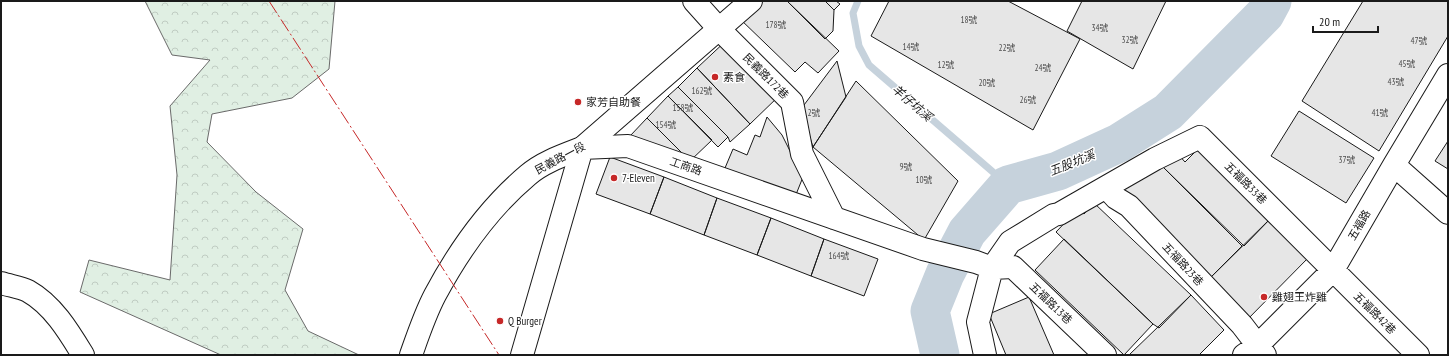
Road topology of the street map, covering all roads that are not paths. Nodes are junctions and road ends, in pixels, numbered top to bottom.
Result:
1 (694, 1) edge
2 (751, 1) edge
3 (720, 30) junction
4 (1448, 75) edge
5 (582, 148) junction
6 (1394, 165) junction
7 (1106, 187) junction
8 (1448, 213) edge
9 (834, 218) junction
10 (984, 265) junction
11 (1333, 270) junction
12 (1, 283) edge
13 (1255, 352) edge
14 (83, 355) edge
15 (411, 355) edge
16 (522, 355) edge
17 (985, 355) edge
18 (1105, 355) edge
19 (1418, 355) edge

1 - 3 street
2 - 3 street, 民義路一段
3 - 5 street, 民義路一段
3 - 9 street, 民義路172巷
4 - 6 street, 五福路
5 - 9 street, 工商路
5 - 15 street, 民義路一段
5 - 16 street
6 - 8 street
6 - 11 street, 五福路
7 - 10 street
7 - 11 street, 五福路33巷
7 - 13 street, 五福路23巷
9 - 10 street, 工商路
10 - 17 street
10 - 18 street, 五福路13巷
11 - 13 street, 五福路
11 - 19 street, 五福路42巷
12 - 14 street

